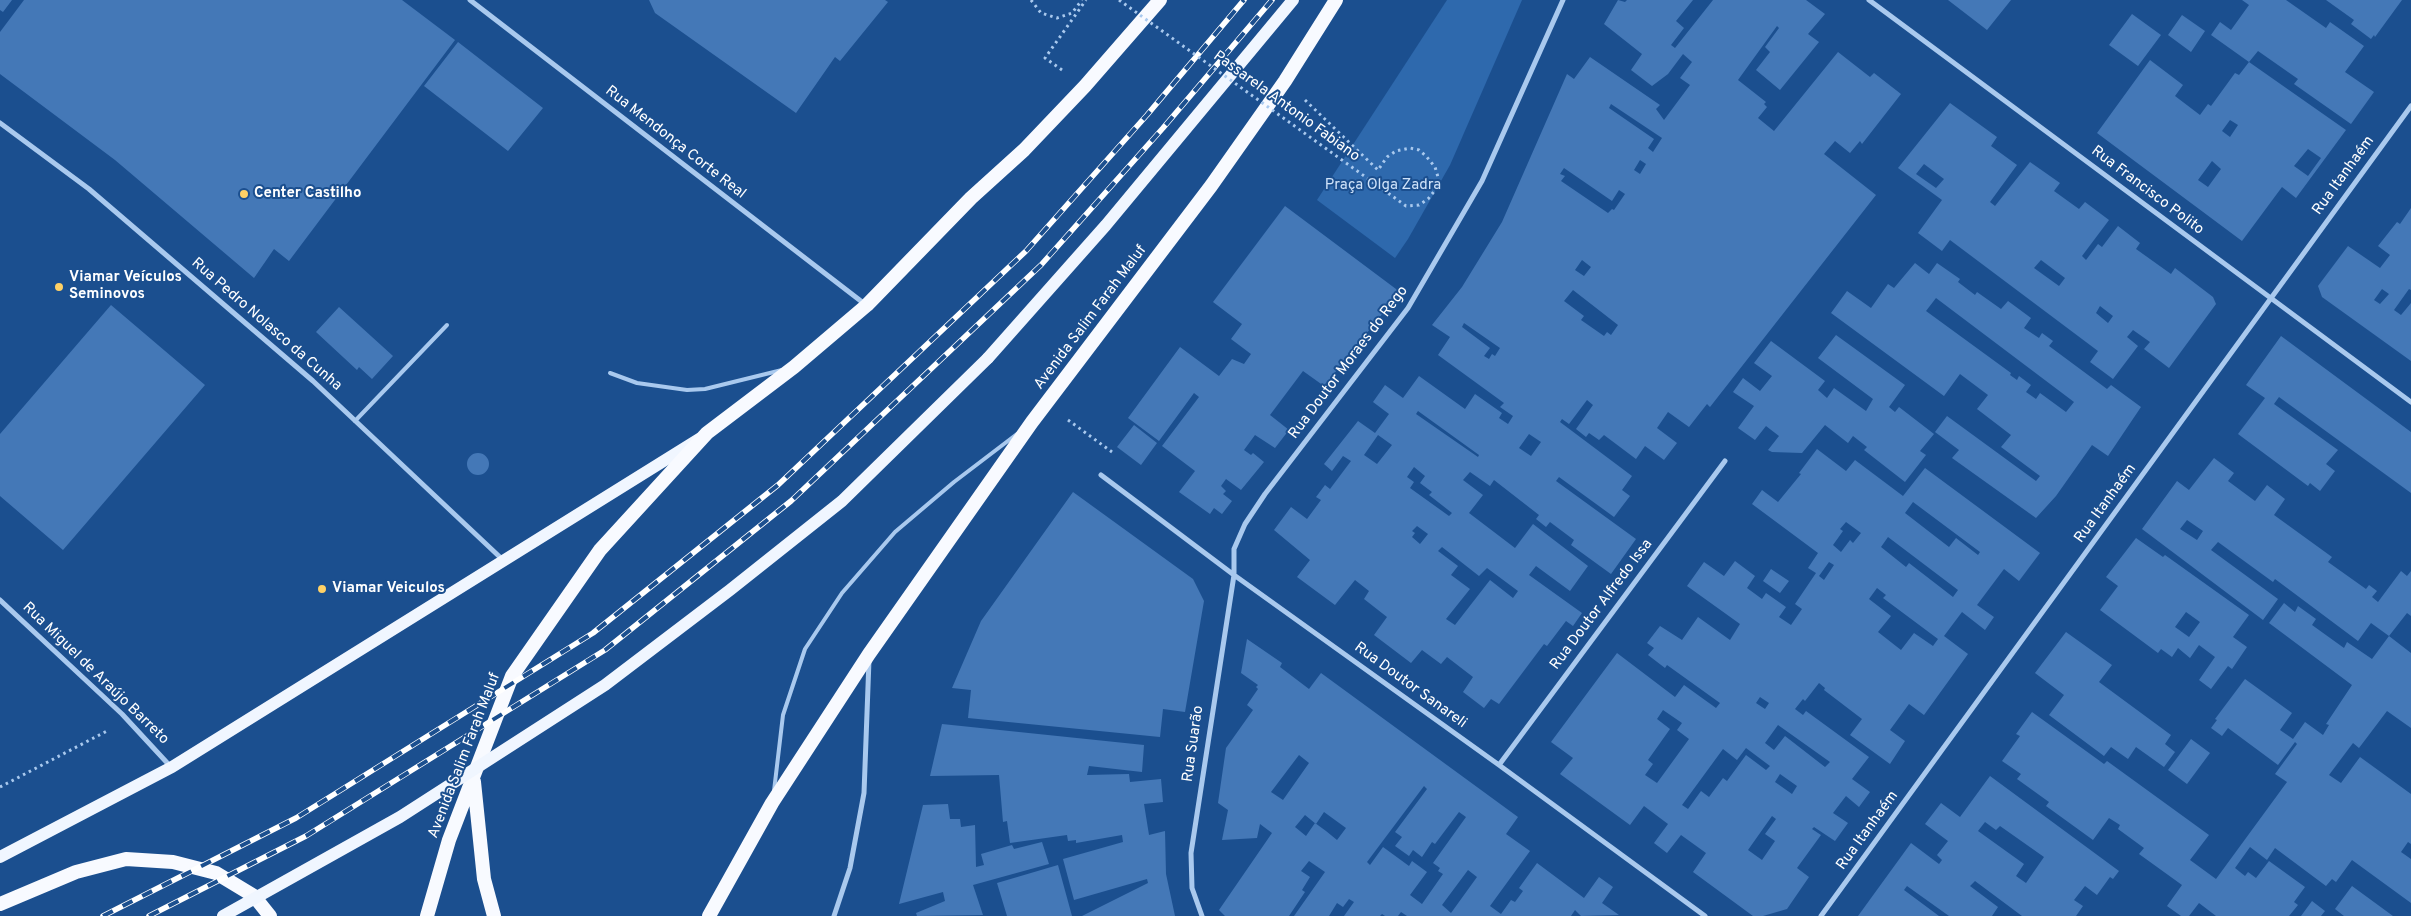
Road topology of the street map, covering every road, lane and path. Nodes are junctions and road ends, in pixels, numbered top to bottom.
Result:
1 (470, 0) edge
2 (1031, 0) edge
3 (1084, 0) edge
4 (1119, 0) edge
5 (1160, 0) edge
6 (1293, 0) edge
7 (1336, 0) edge
8 (1563, 0) edge
9 (1869, 0) edge
10 (1285, 81) junction
11 (1085, 86) junction
12 (2411, 106) edge
13 (0, 122) edge
14 (2270, 299) junction
15 (866, 305) junction
16 (447, 325) dead end
17 (794, 367) junction
18 (610, 372) dead end
19 (2411, 402) edge
20 (1063, 416) dead end
21 (355, 421) junction
22 (1032, 422) junction
23 (707, 433) junction
24 (1116, 455) dead end
25 (1725, 460) dead end
26 (1101, 475) dead end
27 (504, 561) junction
28 (1234, 575) junction
29 (0, 600) edge
30 (869, 654) junction
31 (127, 720) junction
32 (1499, 765) junction
33 (172, 767) junction
34 (473, 778) junction
35 (0, 788) edge
36 (772, 803) junction
37 (1, 853) edge
38 (0, 904) edge
39 (223, 916) edge
40 (270, 916) edge
41 (427, 916) edge
42 (494, 916) edge
43 (709, 916) edge
44 (834, 916) edge
45 (1202, 916) edge
46 (1705, 916) edge
47 (1821, 916) edge

1 - 15 street, Rua Mendonça Corte Real
2 - 3 path
3 - 11 path
4 - 10 path, Passarela Antonio Fabiano, bridge
5 - 11 highway, Avenida Salim Farah Maluf
6 - 39 main road, bridge
7 - 10 highway, Avenida Salim Farah Maluf
8 - 28 street, Rua Doutor Moraes do Rego
9 - 14 street, Rua Francisco Polito
10 - 22 highway, Avenida Salim Farah Maluf
11 - 15 highway, Avenida Salim Farah Maluf
12 - 14 street, Rua Itanhaém
13 - 21 street, Rua Pedro Nolasco da Cunha
14 - 19 street, Rua Francisco Polito
14 - 47 street, Rua Itanhaém
15 - 17 highway, Avenida Salim Farah Maluf
16 - 21 lane
17 - 18 lane
17 - 23 highway, Avenida Salim Farah Maluf
20 - 24 path
21 - 27 street, Rua Pedro Nolasco da Cunha
22 - 30 highway, Avenida Salim Farah Maluf
22 - 36 lane
23 - 27 main road
23 - 34 highway, Avenida Salim Farah Maluf
25 - 32 street, Rua Doutor Alfredo Issa
26 - 28 street, Rua Doutor Sanareli
27 - 33 main road
28 - 32 street, Rua Doutor Sanareli
28 - 45 street, Rua Suarão
29 - 31 street, Rua Miguel de Araújo Barreto
30 - 36 highway, Avenida Salim Farah Maluf
30 - 44 street
31 - 33 street, Rua Miguel de Araújo Barreto
31 - 35 path
32 - 46 street, Rua Doutor Sanareli
33 - 37 main road
34 - 41 highway, Avenida Salim Farah Maluf
34 - 42 highway
36 - 43 highway, Avenida Salim Farah Maluf
38 - 40 highway

